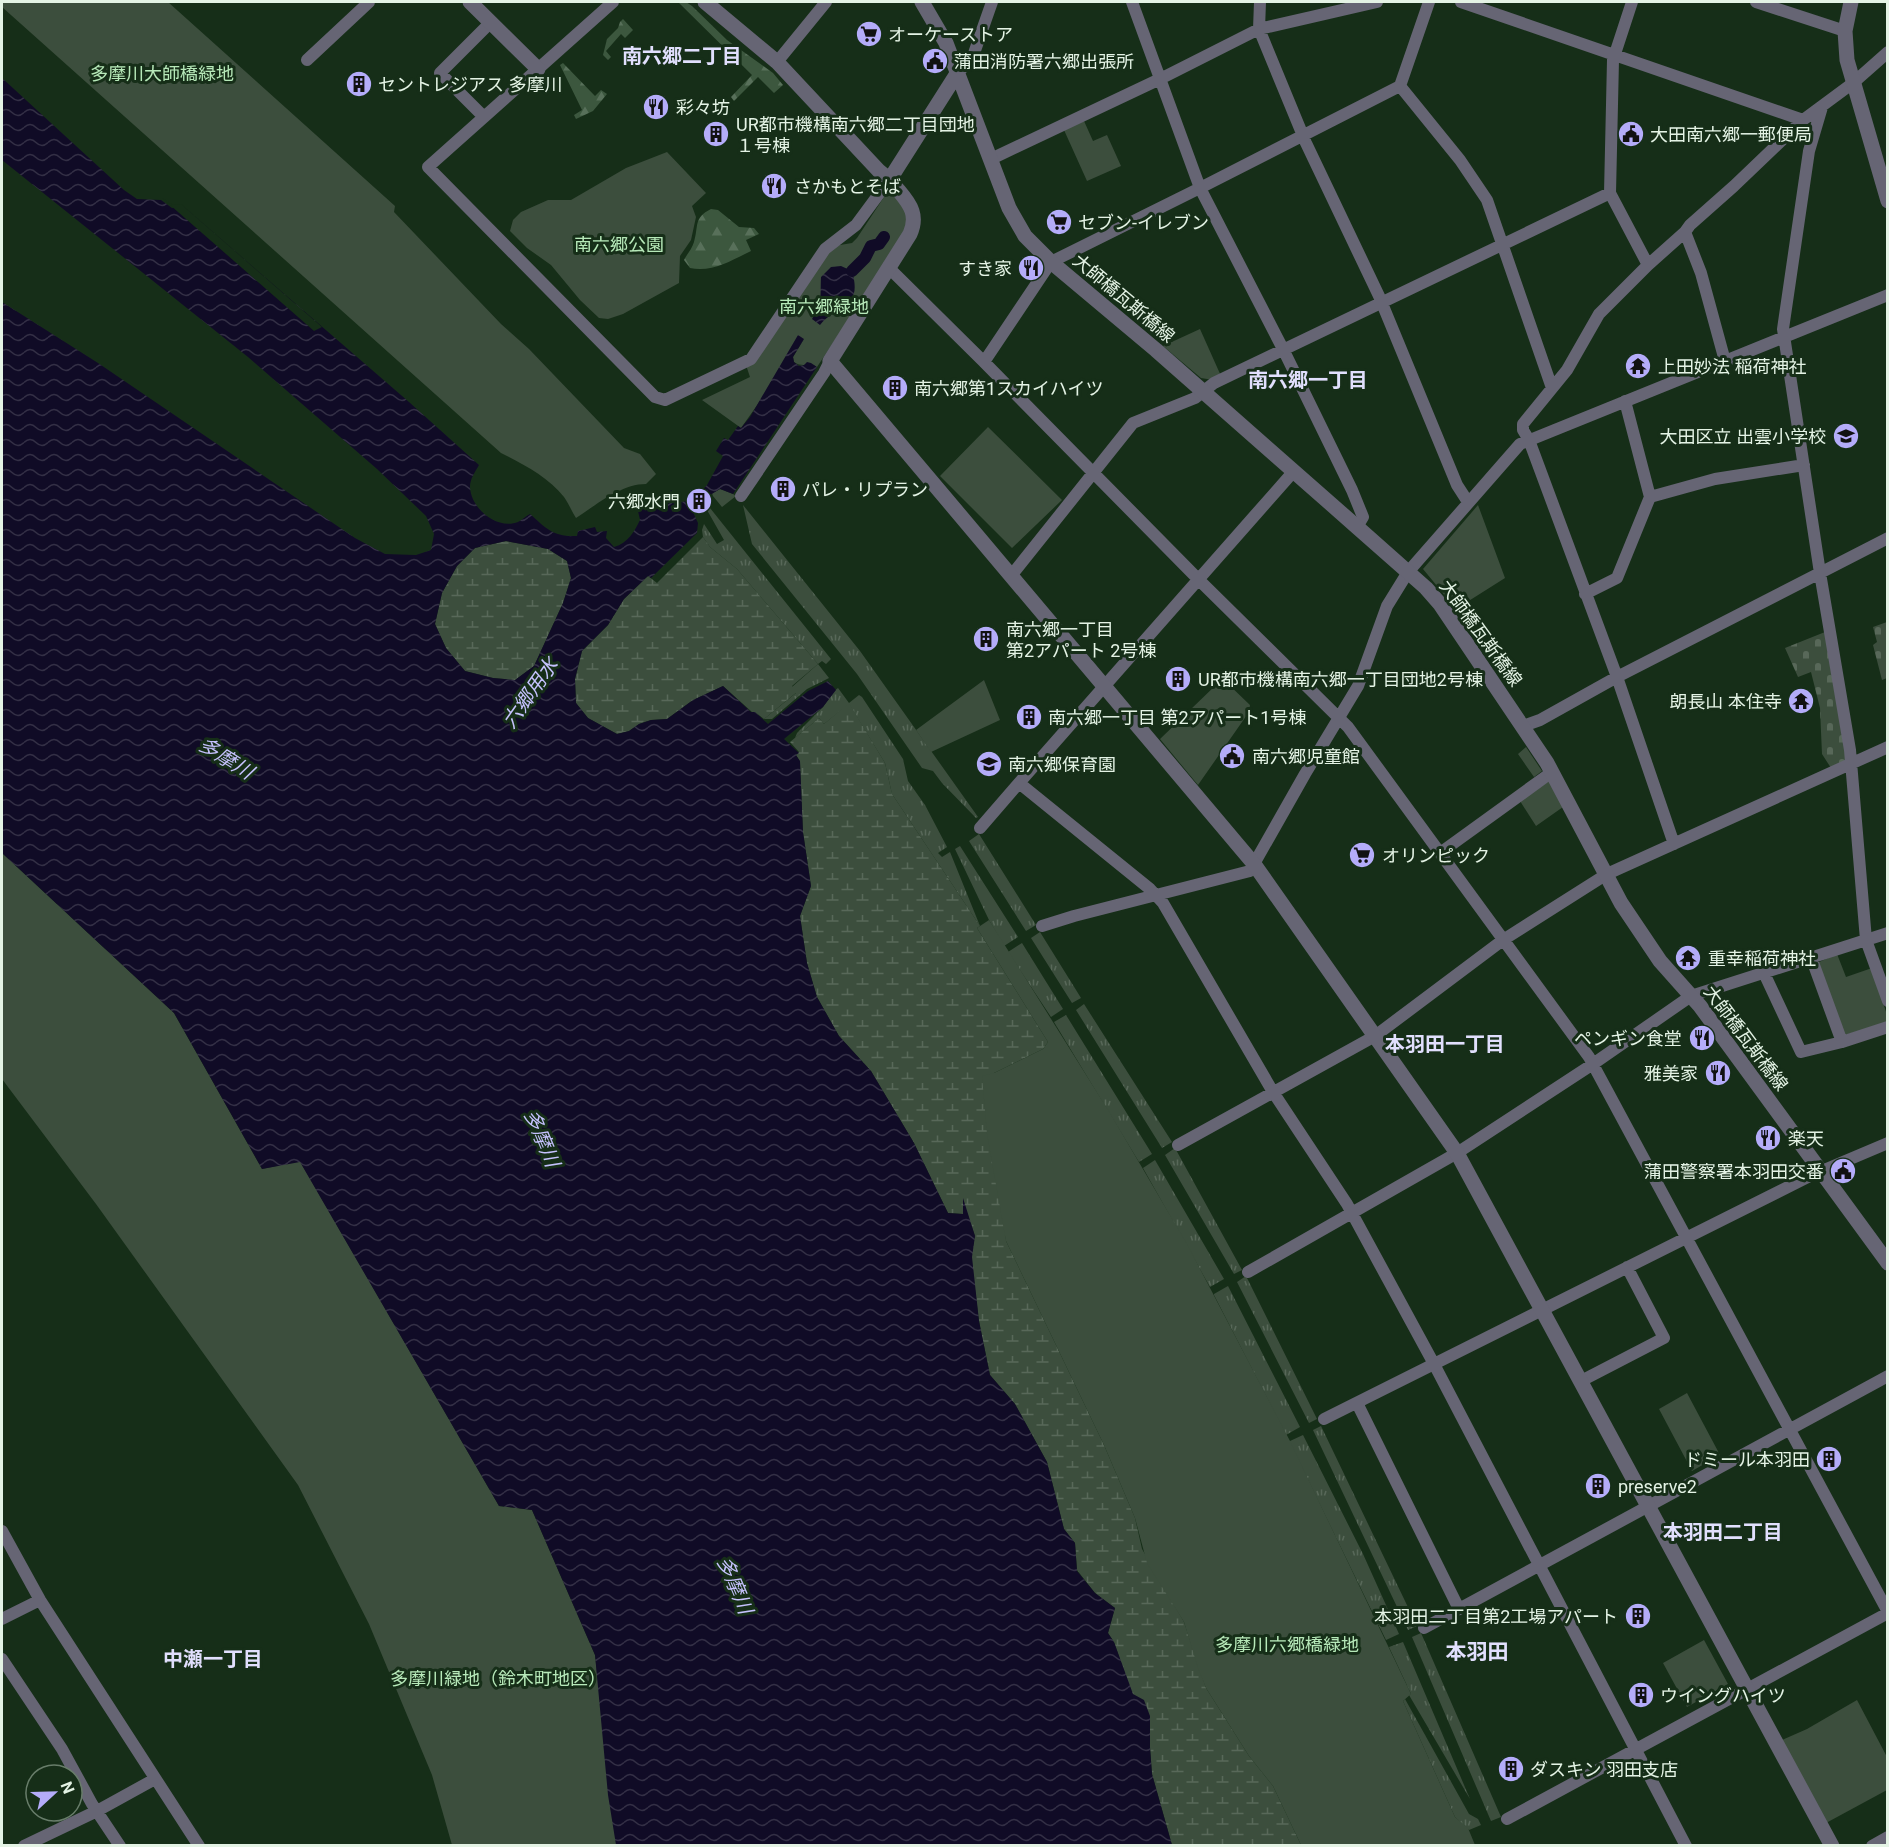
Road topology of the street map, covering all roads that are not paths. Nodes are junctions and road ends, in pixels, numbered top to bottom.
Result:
1 (369, 2) edge
2 (470, 2) edge
3 (613, 2) edge
4 (705, 2) edge
5 (826, 2) edge
6 (922, 2) edge
7 (992, 2) edge
8 (1132, 2) edge
9 (1260, 2) edge
10 (1377, 2) edge
11 (1430, 2) edge
12 (1461, 2) edge
13 (1632, 2) edge
14 (1756, 2) edge
15 (1851, 2) edge
16 (491, 22) junction
17 (1259, 28) junction
18 (1845, 31) junction
19 (1614, 54) junction
20 (1887, 54) edge
21 (307, 60) dead end
22 (777, 62) junction
23 (538, 69) junction
24 (958, 72) junction
25 (1160, 79) junction
26 (1853, 83) junction
27 (1400, 86) junction
28 (1822, 107) junction
29 (484, 117) junction
30 (1803, 120) junction
31 (1303, 136) junction
32 (991, 159) junction
33 (890, 179) junction
34 (1200, 188) junction
35 (1610, 193) junction
36 (1887, 201) edge
37 (1685, 232) junction
38 (1503, 245) junction
39 (1051, 262) junction
40 (1648, 265) junction
41 (888, 267) junction
42 (1887, 296) edge
43 (1382, 304) junction
44 (1784, 337) junction
45 (1284, 351) junction
46 (830, 361) junction
47 (1725, 361) junction
48 (984, 362) junction
49 (1552, 388) junction
50 (1204, 392) junction
51 (1625, 401) junction
52 (1529, 440) junction
53 (1804, 465) junction
54 (1294, 471) junction
55 (1094, 473) junction
56 (741, 496) dead end
57 (1650, 497) junction
58 (1468, 502) junction
59 (1357, 527) junction
60 (1887, 538) edge
61 (1408, 572) junction
62 (1820, 573) junction
63 (1011, 576) junction
64 (1199, 580) junction
65 (1585, 594) junction
66 (1617, 677) junction
67 (1105, 686) junction
68 (1338, 718) junction
69 (1524, 726) junction
70 (1887, 747) edge
71 (1850, 765) junction
72 (1552, 772) junction
73 (1019, 783) junction
74 (980, 828) dead end
75 (1674, 844) junction
76 (1440, 853) junction
77 (1254, 864) junction
78 (1606, 874) junction
79 (1157, 895) junction
80 (1042, 926) dead end
81 (1887, 933) edge
82 (1503, 940) junction
83 (1866, 940) junction
84 (1811, 957) junction
85 (1764, 973) junction
86 (1691, 996) junction
87 (1887, 1002) edge
88 (1887, 1027) edge
89 (1374, 1036) junction
90 (1842, 1042) junction
91 (1593, 1064) junction
92 (1273, 1092) junction
93 (1887, 1143) edge
94 (1178, 1144) dead end
95 (1457, 1153) junction
96 (1820, 1171) junction
97 (1351, 1213) junction
98 (1686, 1238) junction
99 (1887, 1263) edge
100 (1628, 1267) junction
101 (1248, 1272) dead end
102 (1542, 1310) junction
103 (1434, 1364) junction
104 (1887, 1376) edge
105 (1581, 1382) junction
106 (1357, 1402) junction
107 (1324, 1419) dead end
108 (1790, 1429) junction
109 (1648, 1506) junction
110 (2, 1532) edge
111 (1538, 1565) junction
112 (40, 1600) junction
113 (1459, 1609) junction
114 (1887, 1613) edge
115 (2, 1619) edge
116 (1424, 1628) dead end
117 (3, 1663) edge
118 (1747, 1689) junction
119 (1635, 1750) junction
120 (155, 1779) junction
121 (97, 1811) junction
122 (1507, 1819) dead end
123 (1887, 1837) edge
124 (24, 1845) edge
125 (120, 1845) edge
126 (199, 1845) edge
127 (1686, 1845) edge
128 (1832, 1845) edge
129 (1872, 1845) edge

1 - 21 street
2 - 16 street
3 - 23 street
4 - 22 street
5 - 22 street
6 - 24 street, 大師橋瓦斯橋線
7 - 24 street
8 - 25 street
9 - 17 street
10 - 17 street
11 - 27 street
12 - 19 street
13 - 19 street
14 - 18 street
15 - 18 street
16 - 23 street
16 - 29 street
17 - 25 street
17 - 31 street
18 - 26 street
19 - 30 street
19 - 35 street
20 - 26 street
22 - 33 street
23 - 29 street
24 - 32 street, 大師橋瓦斯橋線
24 - 33 street
25 - 32 street
25 - 34 street
26 - 28 street
26 - 36 street
27 - 31 street
27 - 38 street
28 - 30 street
28 - 44 street
29 - 33 street
30 - 37 street
31 - 34 street
31 - 43 street
32 - 39 street, 大師橋瓦斯橋線
33 - 41 street
34 - 39 street
34 - 45 street
35 - 38 street
35 - 40 street
37 - 40 street
37 - 47 street
38 - 43 street
38 - 49 street
39 - 48 street
39 - 50 street, 大師橋瓦斯橋線
40 - 49 street
41 - 46 street
41 - 48 street
42 - 44 street
43 - 45 street
43 - 58 street
44 - 47 street
44 - 53 street
45 - 50 street
45 - 59 street
46 - 56 street
46 - 63 street
47 - 51 street
48 - 55 street
49 - 52 street
50 - 54 street, 大師橋瓦斯橋線
50 - 55 street
51 - 52 street
51 - 57 street
52 - 58 street
52 - 65 street
53 - 57 street
53 - 62 street
54 - 59 street, 大師橋瓦斯橋線
54 - 64 street
55 - 63 street
55 - 64 street
57 - 65 street
58 - 61 street
59 - 61 street, 大師橋瓦斯橋線
60 - 62 street
61 - 68 street
61 - 69 street, 大師橋瓦斯橋線
62 - 66 street
62 - 71 street
63 - 67 street
64 - 67 street
64 - 68 street
65 - 66 street
66 - 69 street
66 - 75 street
67 - 73 street
67 - 77 street
68 - 76 street
68 - 77 street
69 - 72 street, 大師橋瓦斯橋線
70 - 71 street
71 - 75 street
71 - 83 street
72 - 76 street
72 - 78 street, 大師橋瓦斯橋線
73 - 74 street
73 - 79 street
75 - 78 street
76 - 82 street
77 - 79 street
77 - 89 street
78 - 82 street
78 - 86 street, 大師橋瓦斯橋線
79 - 80 street
79 - 92 street
81 - 83 street
82 - 89 street
82 - 91 street
83 - 84 street
83 - 87 street
84 - 85 street
84 - 90 street
85 - 86 street
85 - 90 street
86 - 91 street
86 - 96 street, 大師橋瓦斯橋線
88 - 90 street
89 - 92 street
89 - 95 street
91 - 95 street
91 - 98 street
92 - 94 street
92 - 97 street
93 - 96 street
95 - 97 street
95 - 102 street
96 - 98 street
96 - 99 street, 大師橋瓦斯橋線
97 - 101 street
97 - 103 street
98 - 100 street
98 - 108 street
100 - 102 street
100 - 105 street
102 - 103 street
102 - 105 street
103 - 106 street
103 - 111 street
104 - 108 street
105 - 109 street
106 - 107 street
106 - 113 street
108 - 109 street
108 - 114 street
109 - 111 street
109 - 118 street
110 - 112 street
111 - 113 street
111 - 119 street
112 - 115 street
112 - 120 street
113 - 116 street
114 - 118 street
117 - 121 street
118 - 119 street
118 - 128 street
119 - 122 street
119 - 127 street
120 - 121 street
120 - 126 street
121 - 124 street
121 - 125 street
123 - 129 street

